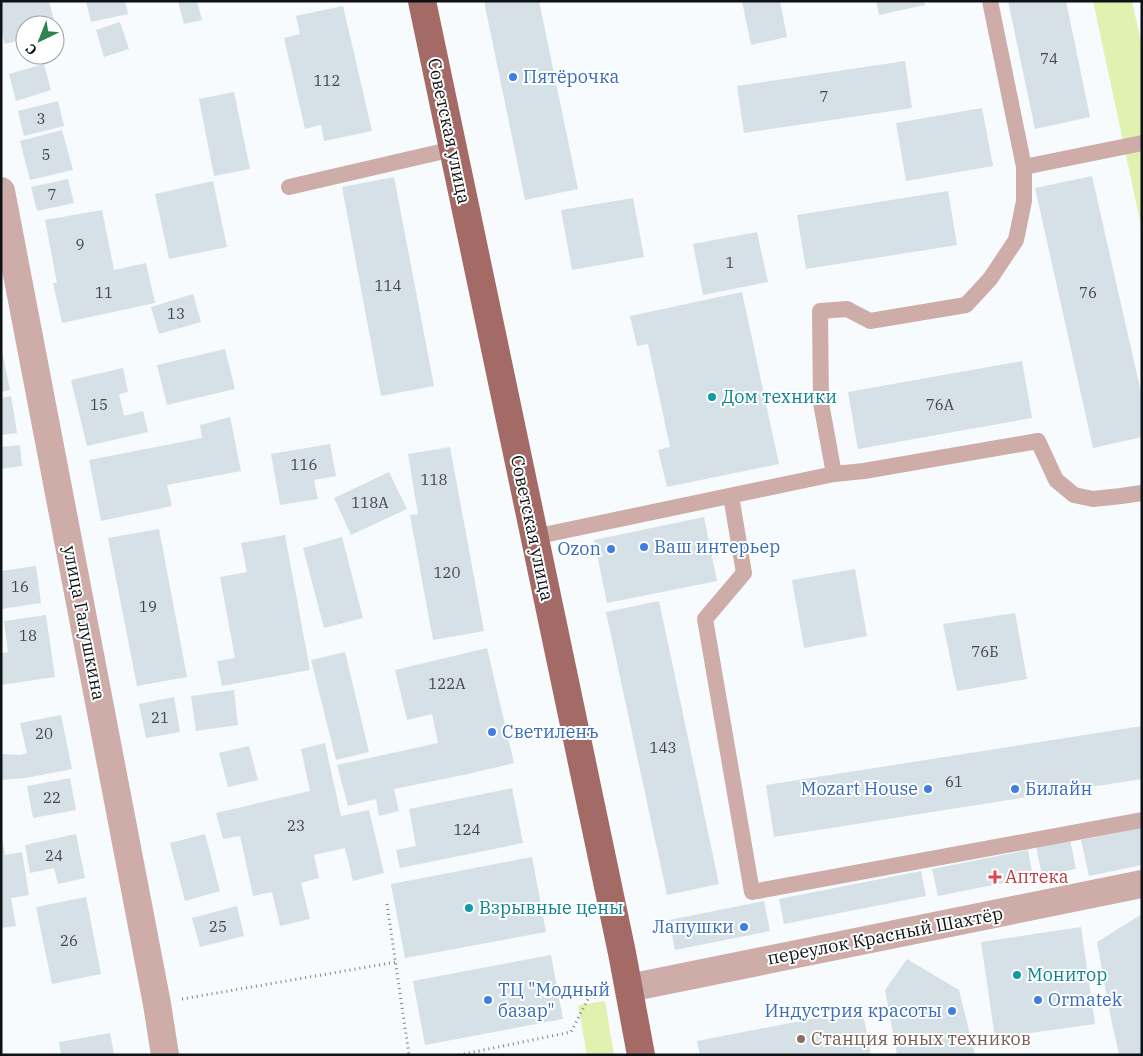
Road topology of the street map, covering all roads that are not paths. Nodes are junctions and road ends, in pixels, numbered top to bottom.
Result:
1 (422, 1) edge
2 (990, 1) edge
3 (1142, 143) edge
4 (453, 149) junction
5 (1024, 167) junction
6 (289, 187) dead end
7 (1, 191) edge
8 (834, 474) junction
9 (1142, 493) edge
10 (731, 496) junction
11 (534, 537) junction
12 (1142, 820) edge
13 (1142, 884) edge
14 (629, 988) junction
15 (165, 1055) edge
16 (641, 1055) edge

1 - 4 main road, Советская улица
2 - 5 lane
3 - 5 lane
4 - 6 lane
4 - 11 main road, Советская улица
5 - 8 lane
7 - 15 street, улица Галушкина
8 - 9 lane
8 - 10 lane
10 - 11 lane
10 - 12 lane
11 - 14 main road, Советская улица
13 - 14 street, переулок Красный Шахтёр
14 - 16 main road, Советская улица

